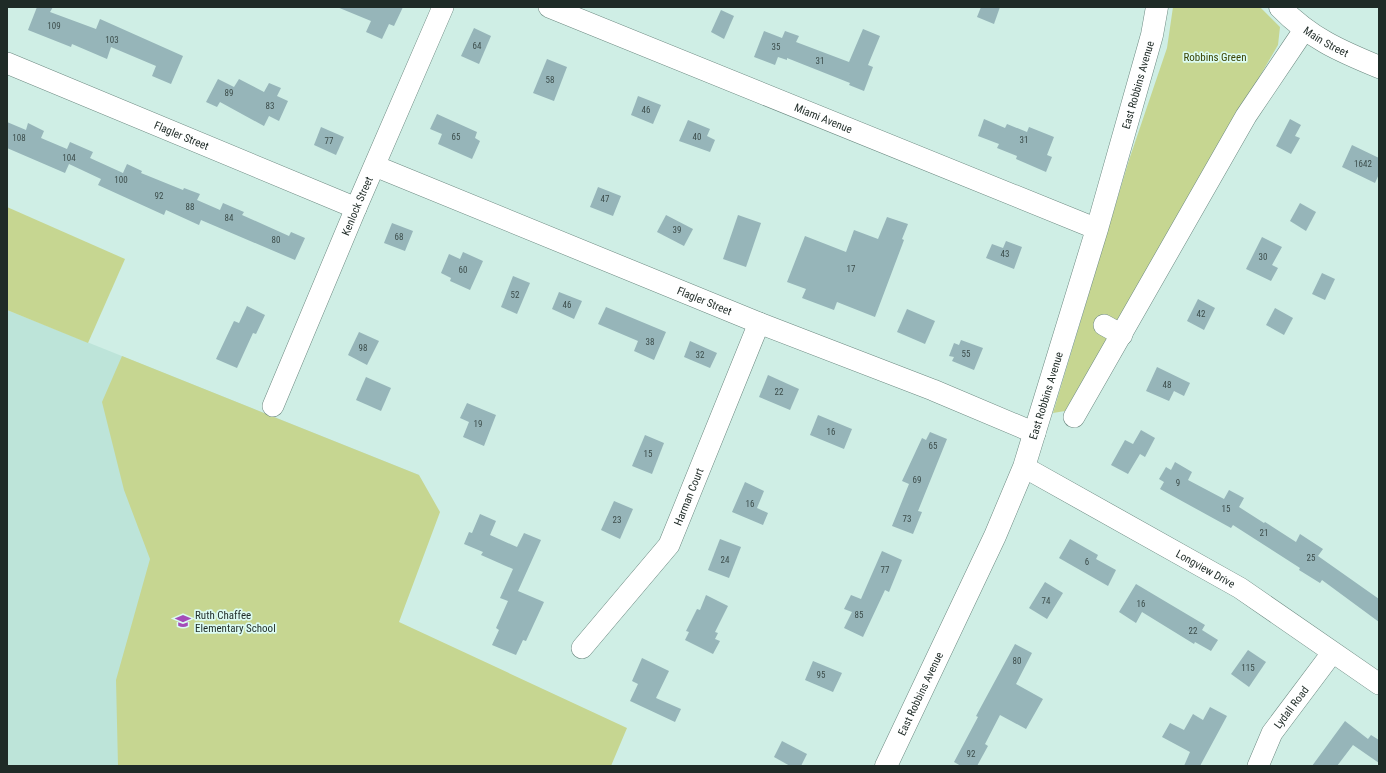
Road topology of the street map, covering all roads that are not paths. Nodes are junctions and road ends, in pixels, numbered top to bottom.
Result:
1 (443, 7) edge
2 (549, 7) edge
3 (1156, 7) edge
4 (1280, 7) edge
5 (1304, 30) junction
6 (7, 63) edge
7 (1379, 67) edge
8 (375, 166) junction
9 (356, 208) junction
10 (1097, 229) junction
11 (759, 323) junction
12 (1104, 325) dead end
13 (1122, 335) junction
14 (273, 406) dead end
15 (1074, 417) dead end
16 (1034, 433) junction
17 (1024, 468) junction
18 (582, 648) dead end
19 (1332, 653) junction
20 (1379, 684) edge
21 (886, 766) edge
22 (1258, 766) edge

1 - 8 street, Kenlock Street
2 - 10 street, Miami Avenue
3 - 10 main road, East Robbins Avenue
4 - 5 main road, Main Street
5 - 7 main road, Main Street
5 - 13 street
6 - 9 street, Flagler Street
8 - 9 street, Kenlock Street
8 - 11 street, Flagler Street
9 - 14 street, Kenlock Street
10 - 16 main road, East Robbins Avenue
11 - 16 street, Flagler Street
11 - 18 street, Harman Court
12 - 13 street
13 - 15 street
16 - 17 main road, East Robbins Avenue
17 - 19 street, Longview Drive
17 - 21 main road, East Robbins Avenue
19 - 20 street, Longview Drive
19 - 22 street, Lydall Road

